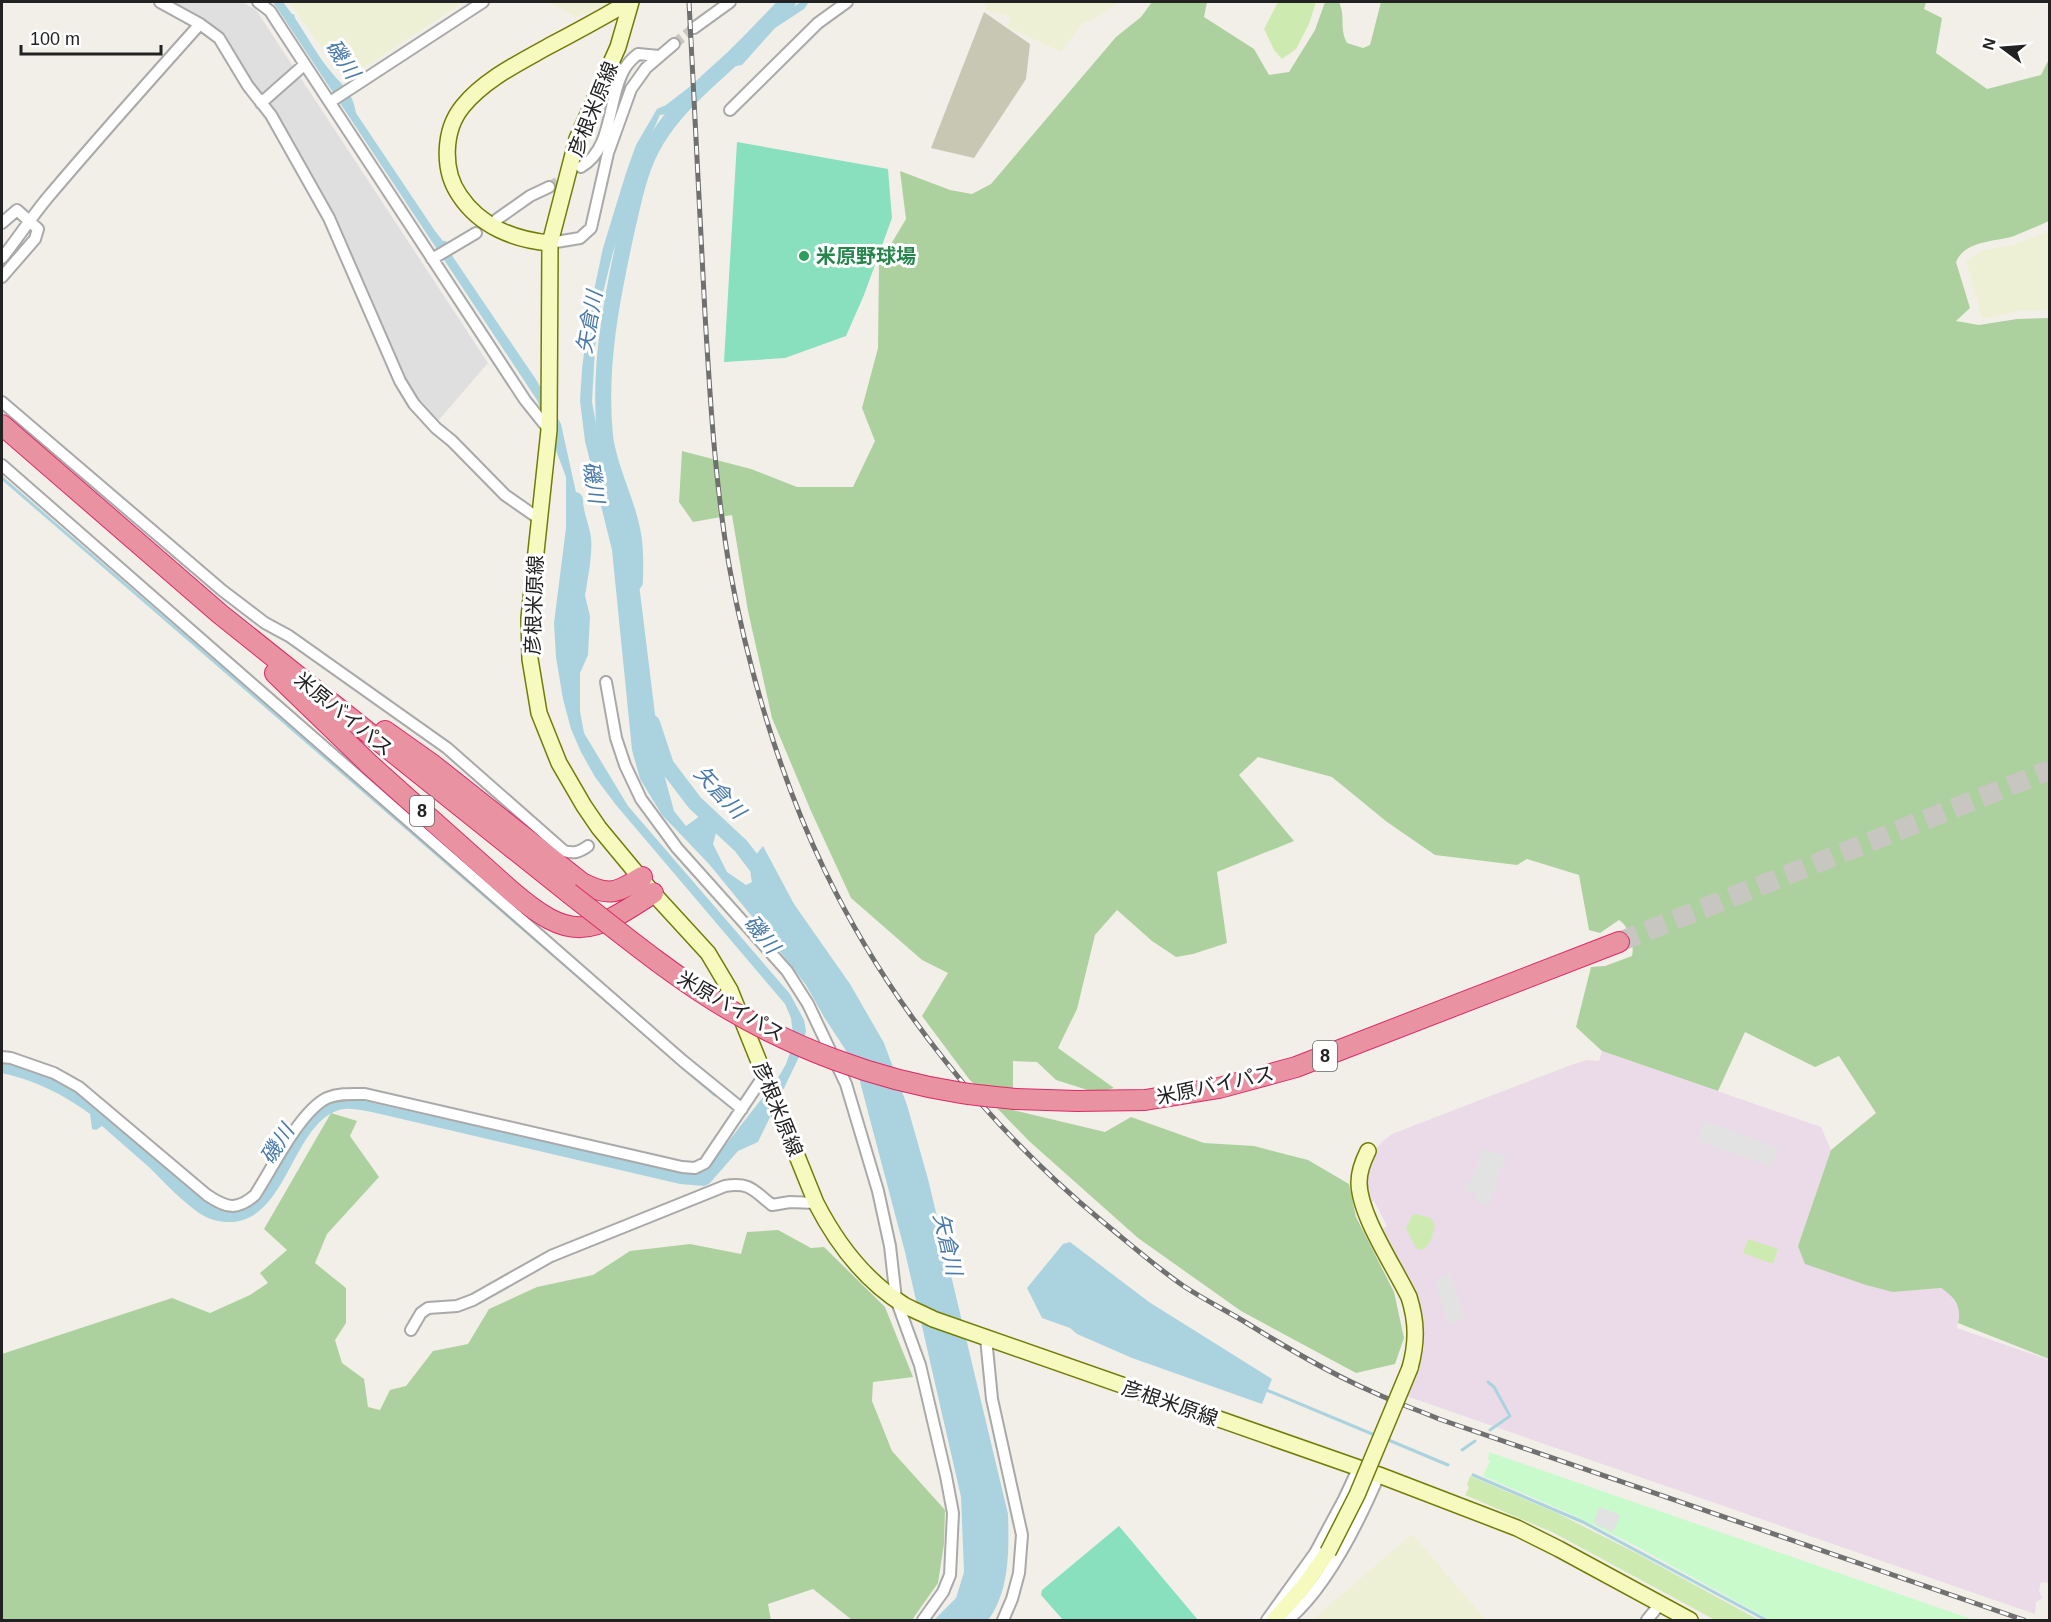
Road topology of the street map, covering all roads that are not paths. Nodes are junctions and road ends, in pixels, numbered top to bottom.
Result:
1 (160, 2) edge
2 (258, 2) edge
3 (483, 2) edge
4 (630, 2) edge
5 (730, 2) edge
6 (847, 2) edge
7 (200, 24) junction
8 (694, 28) tunnel mouth
9 (674, 44) tunnel mouth
10 (659, 56) junction
11 (304, 65) junction
12 (332, 100) junction
13 (261, 103) junction
14 (730, 110) dead end
15 (581, 167) tunnel mouth
16 (549, 186) tunnel mouth
17 (29, 220) junction
18 (496, 220) dead end
19 (2, 223) edge
20 (476, 233) dead end
21 (550, 243) junction
22 (2, 258) edge
23 (435, 258) junction
24 (2, 277) edge
25 (2, 402) edge
26 (2, 425) edge
27 (549, 430) junction
28 (2, 465) edge
29 (538, 518) junction
30 (220, 614) junction
31 (280, 662) junction
32 (606, 682) dead end
33 (588, 846) dead end
34 (648, 885) junction
35 (1619, 942) tunnel mouth
36 (2, 1057) edge
37 (766, 1078) junction
38 (742, 1109) junction
39 (1368, 1151) dead end
40 (816, 1203) junction
41 (900, 1302) junction
42 (411, 1330) dead end
43 (981, 1336) junction
44 (1358, 1469) junction
45 (1378, 1475) junction
46 (1660, 1604) junction
47 (923, 1620) edge
48 (1004, 1620) edge
49 (1267, 1620) edge
50 (1274, 1620) edge
51 (1288, 1620) edge
52 (1647, 1620) edge
53 (1690, 1620) edge

1 - 7 street
2 - 11 street
3 - 12 street
4 - 21 main road, 彦根米原線
4 - 21 main road
5 - 8 street
6 - 14 street
7 - 13 street
7 - 17 street
9 - 10 street
10 - 15 street
10 - 21 street
11 - 12 street
11 - 13 street
12 - 23 street
13 - 29 street
16 - 18 street
17 - 19 street
17 - 22 street
17 - 24 street
20 - 23 street
21 - 27 main road, 彦根米原線
23 - 27 street
25 - 33 street
26 - 30 highway, 米原バイパス / 8
27 - 29 main road, 彦根米原線
28 - 38 street
29 - 34 main road, 彦根米原線
30 - 31 highway, 米原バイパス / 8
30 - 34 highway, 8
31 - 34 highway, 8
31 - 35 highway, 米原バイパス / 8, bridge
32 - 41 street
34 - 37 main road, 彦根米原線
36 - 38 street
37 - 38 street
37 - 40 main road, 彦根米原線
39 - 50 main road, bridge
40 - 41 main road, 彦根米原線
40 - 42 street
41 - 43 main road, 彦根米原線
41 - 47 street
43 - 44 main road, 彦根米原線
43 - 48 street
44 - 45 main road, 彦根米原線
44 - 49 street
45 - 46 main road, 彦根米原線
45 - 51 street
46 - 52 street
46 - 53 main road, 彦根米原線

